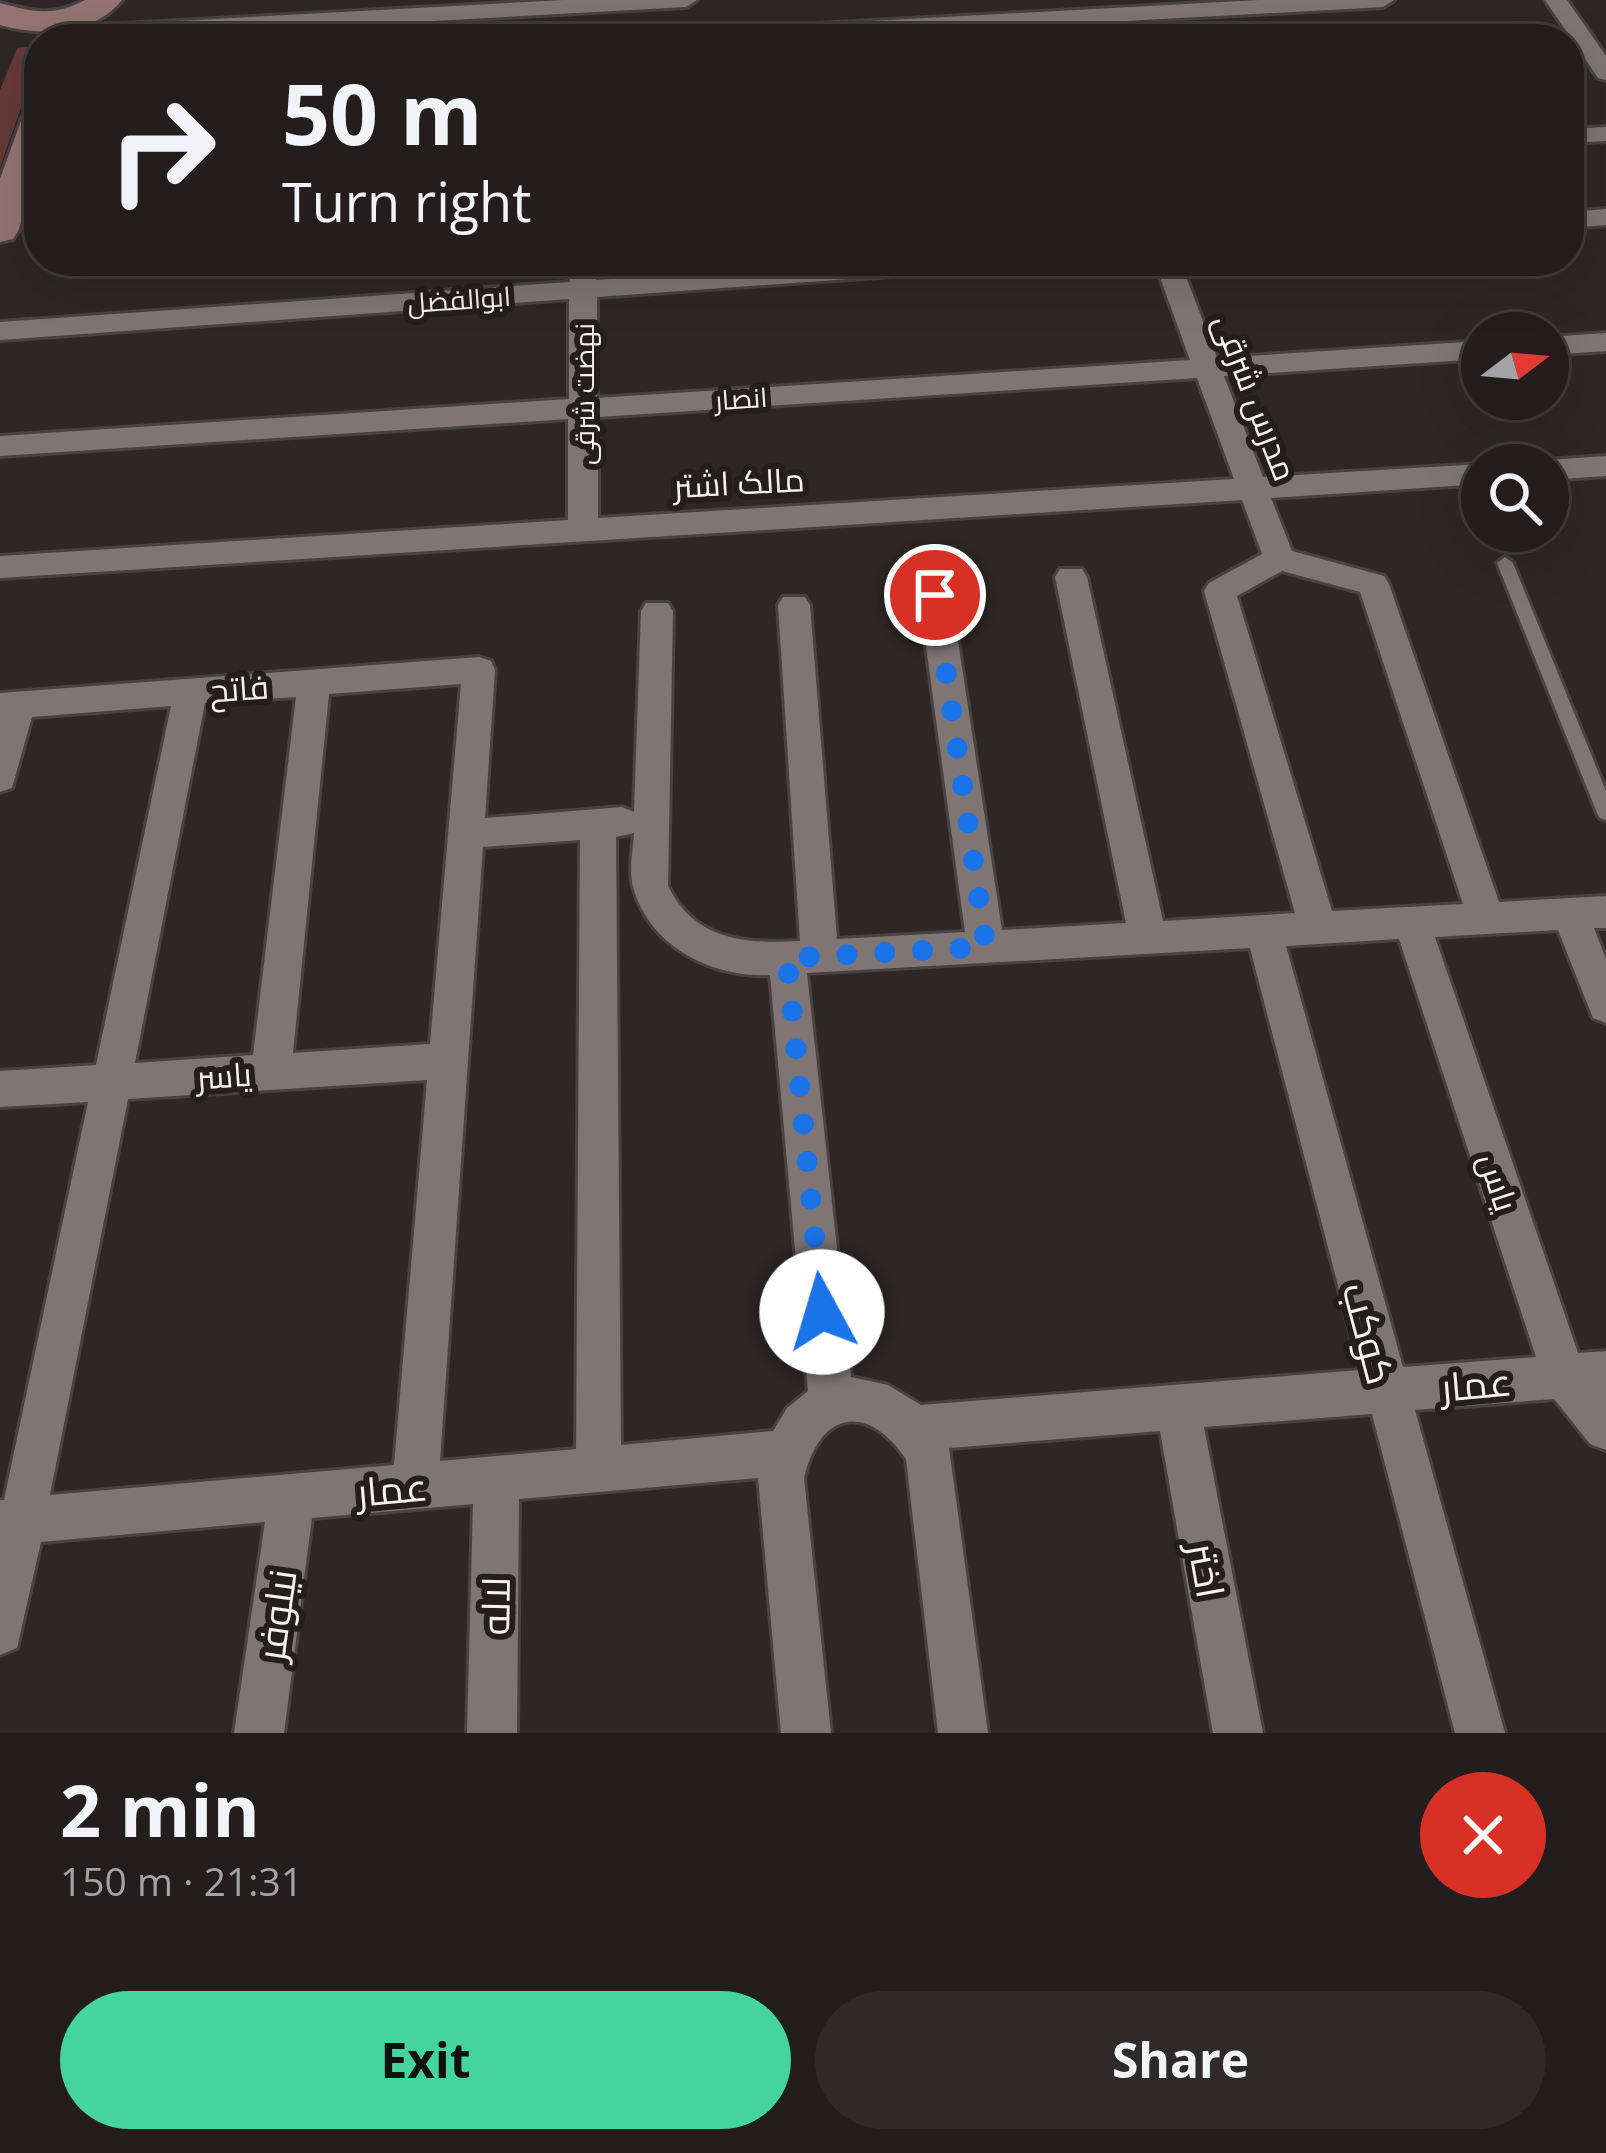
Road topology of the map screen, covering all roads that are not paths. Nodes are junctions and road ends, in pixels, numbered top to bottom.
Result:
1 (686, 0) edge
2 (1383, 0) edge
3 (582, 9) edge
4 (1, 14) edge
5 (1076, 18) edge
6 (82, 22) edge
7 (960, 24) edge
8 (0, 40) edge
9 (1588, 46) edge
10 (1606, 73) edge
11 (24, 184) edge
12 (15, 220) edge
13 (573, 276) edge
14 (583, 276) edge
15 (1173, 276) edge
16 (0, 332) edge
17 (1606, 342) edge
18 (1569, 345) edge
19 (1461, 351) edge
20 (1207, 368) junction
21 (583, 409) junction
22 (0, 446) edge
23 (1606, 466) edge
24 (1569, 469) edge
25 (1461, 475) edge
26 (1252, 488) junction
27 (584, 528) junction
28 (1279, 559) junction
29 (1505, 563) dead end
30 (0, 567) edge
31 (1071, 577) dead end
32 (935, 595) dead end
33 (794, 605) dead end
34 (657, 611) dead end
35 (314, 682) junction
36 (191, 692) junction
37 (9, 706) edge
38 (0, 778) edge
39 (1606, 813) edge
40 (650, 820) junction
41 (598, 824) junction
42 (466, 834) junction
43 (1588, 914) edge
44 (1486, 919) junction
45 (1412, 923) junction
46 (1318, 928) junction
47 (1264, 932) junction
48 (1148, 938) junction
49 (986, 947) junction
50 (803, 957) junction
51 (1606, 1006) edge
52 (448, 1061) junction
53 (271, 1072) junction
54 (110, 1082) junction
55 (0, 1089) edge
56 (1585, 1374) edge
57 (1385, 1390) junction
58 (831, 1401) junction
59 (1178, 1408) junction
60 (916, 1428) junction
61 (1606, 1428) edge
62 (784, 1453) junction
63 (599, 1469) junction
64 (496, 1478) junction
65 (415, 1486) junction
66 (292, 1498) junction
67 (10, 1522) edge
68 (0, 1631) edge
69 (259, 1733) edge
70 (492, 1733) edge
71 (806, 1733) edge
72 (963, 1733) edge
73 (1238, 1733) edge
74 (1480, 1733) edge

1 - 3 street
2 - 5 street
3 - 6 street
4 - 6 main road
4 - 8 main road
5 - 7 street
9 - 10 street
11 - 12 main road
13 - 16 street, ابوالفضل
14 - 21 street, نهضت شرقی
15 - 20 street, مدرس شرقی
17 - 18 street
19 - 20 street, انصار
20 - 21 street, انصار
20 - 26 street, مدرس شرقی
21 - 22 street, انصار
21 - 27 street, نهضت شرقی
23 - 24 street
25 - 26 street, مالک اشتر
26 - 27 street, مالک اشتر
26 - 28 street, مدرس شرقی
27 - 30 street, مالک اشتر
28 - 44 street
28 - 46 street
29 - 39 lane
31 - 48 street
32 - 49 street
33 - 50 street
34 - 40 street
35 - 36 street, فاتح
35 - 42 street, فاتح
35 - 53 street
36 - 37 street, فاتح
36 - 54 street
37 - 38 street
40 - 41 street
40 - 50 street
41 - 42 street
41 - 63 street
42 - 52 street
43 - 44 street
43 - 51 street
44 - 45 street
45 - 46 street
45 - 56 street, یاس
46 - 47 street
47 - 48 street
47 - 57 street, کوکب
48 - 49 street
49 - 50 street
50 - 58 street
52 - 53 street, یاسر
52 - 65 street
53 - 54 street, یاسر
54 - 55 street, یاسر
54 - 67 street
56 - 57 street, عمار
56 - 61 street, یاس
57 - 59 street, عمار
57 - 74 street, کوکب
58 - 60 street
58 - 62 street
59 - 60 street, عمار
59 - 73 street, اختر
60 - 72 street
62 - 63 street, عمار
62 - 71 street
63 - 64 street, عمار
64 - 65 street, عمار
64 - 70 street, لاله
65 - 66 street, عمار
66 - 67 street, عمار
66 - 69 street, نیلوفر
67 - 68 street

